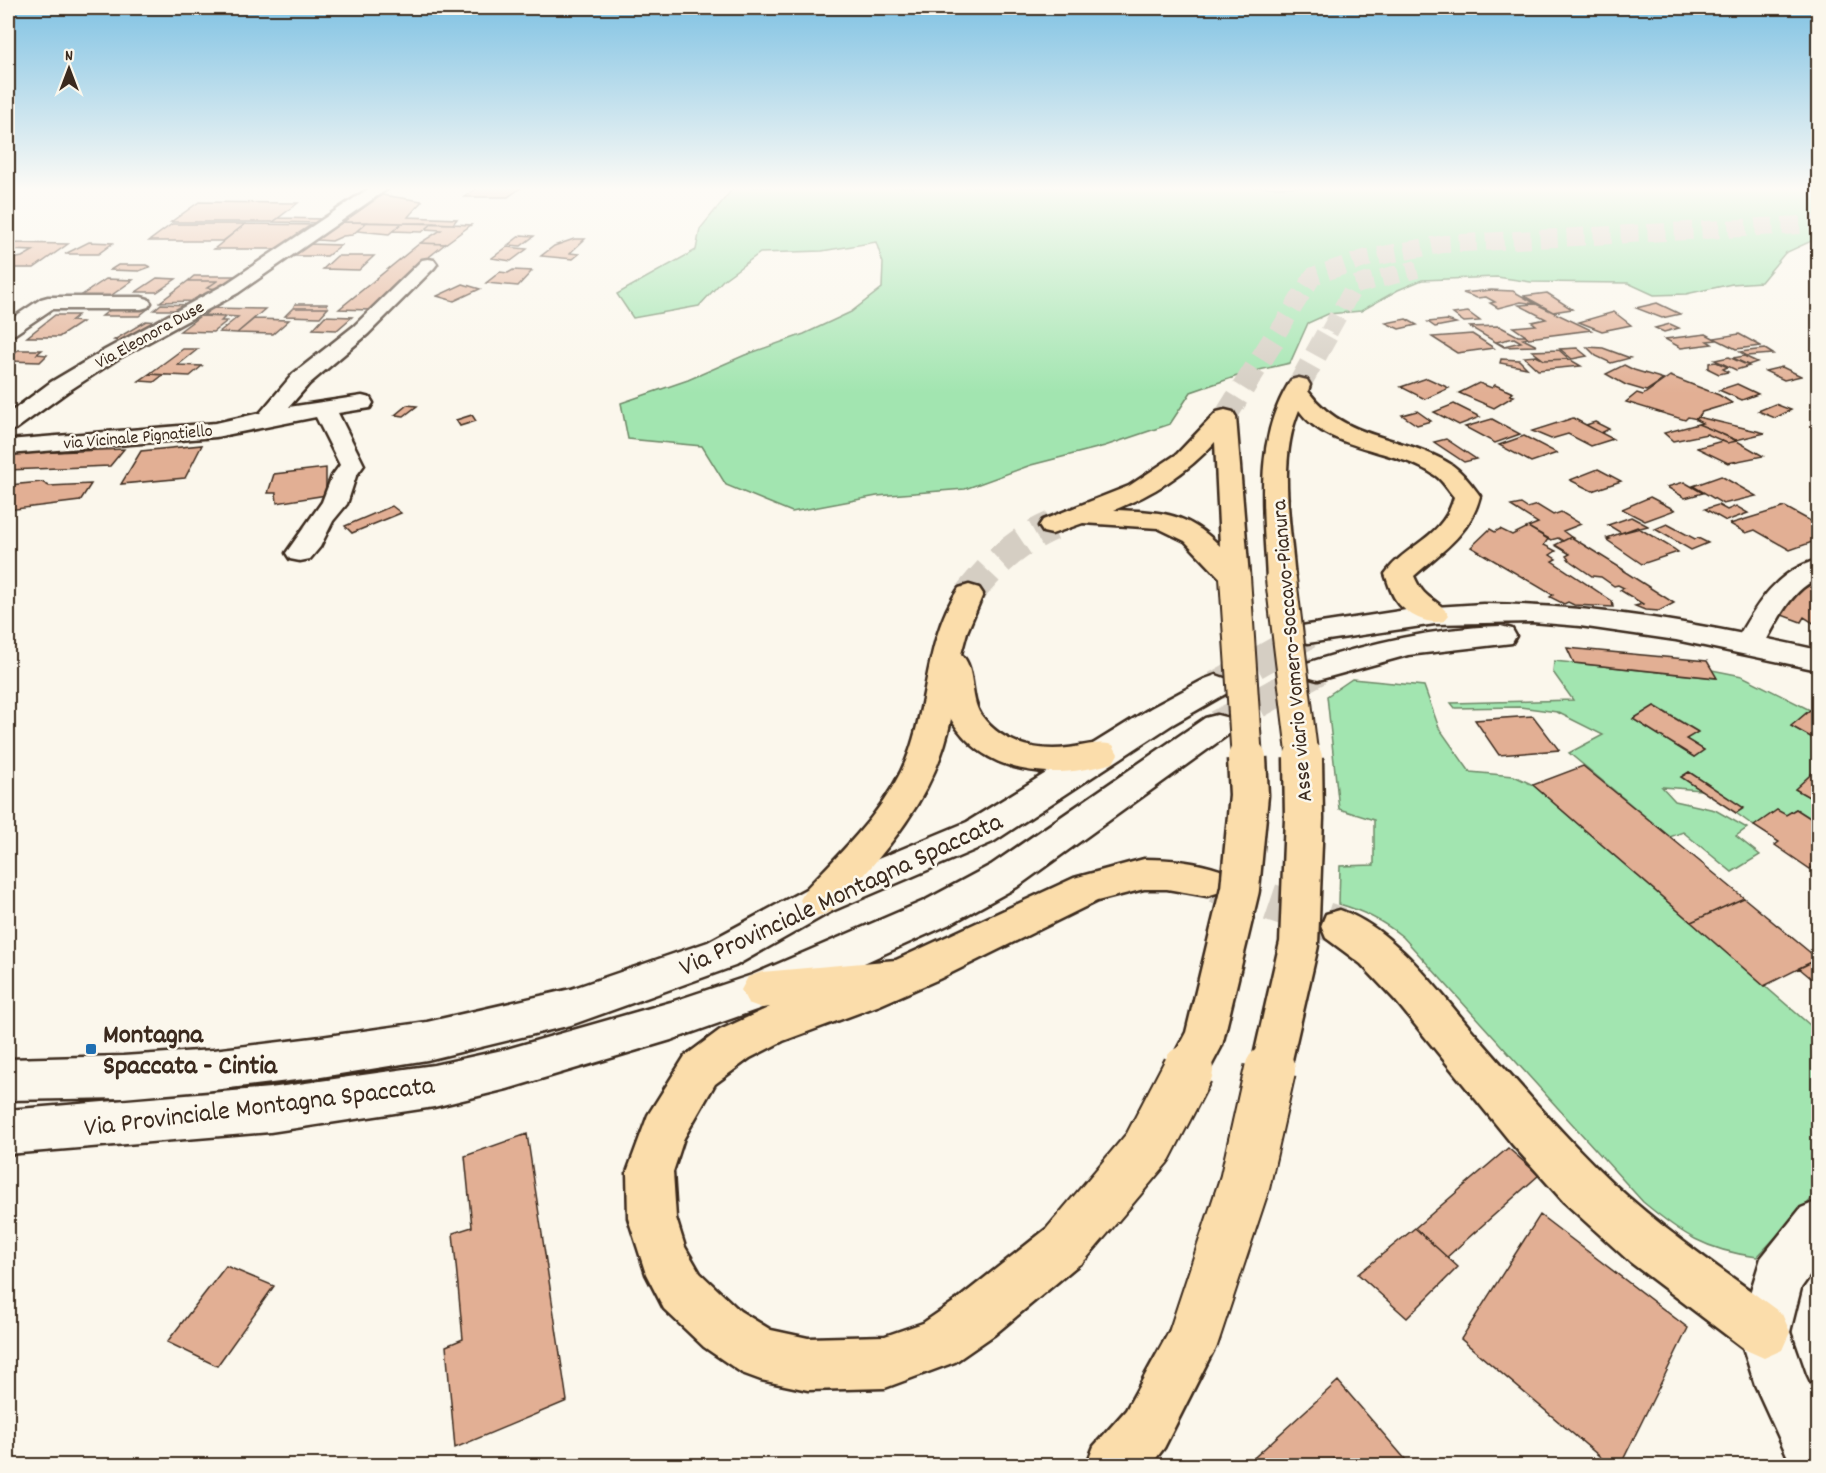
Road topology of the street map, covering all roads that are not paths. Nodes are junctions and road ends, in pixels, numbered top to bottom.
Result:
1 (280, 256) edge
2 (428, 264) dead end
3 (141, 303) dead end
4 (8, 330) edge
5 (362, 403) dead end
6 (325, 409) junction
7 (267, 419) junction
8 (8, 424) edge
9 (8, 447) edge
10 (300, 553) dead end
11 (1818, 568) edge
12 (1234, 577) junction
13 (969, 594) tunnel mouth
14 (1434, 615) junction
15 (1308, 634) tunnel mouth
16 (949, 642) junction
17 (1749, 644) junction
18 (1818, 660) edge
19 (1318, 670) tunnel mouth
20 (1818, 679) edge
21 (1216, 686) tunnel mouth
22 (1217, 726) tunnel mouth
23 (1101, 754) junction
24 (1208, 881) tunnel mouth
25 (819, 900) junction
26 (1340, 926) tunnel mouth
27 (897, 978) junction
28 (762, 990) junction
29 (8, 1080) edge
30 (8, 1132) edge
31 (1818, 1225) edge
32 (1764, 1332) junction
33 (1818, 1456) edge
34 (1114, 1466) edge

1 - 8 street, Via Eleonora Duse
2 - 7 street
3 - 4 street
5 - 6 street, via Vicinale Pignatiello
6 - 7 street, via Vicinale Pignatiello
6 - 10 street
7 - 9 street, via Vicinale Pignatiello
11 - 17 street
12 - 12 highway, Asse viario Vomero-Soccavo-Pianura
12 - 27 highway, Asse viario Vomero-Soccavo-Pianura, bridge
13 - 16 highway
14 - 15 street
14 - 17 street
14 - 34 highway, Asse viario Vomero-Soccavo-Pianura, bridge
16 - 23 highway
16 - 25 highway
17 - 18 street
19 - 20 street
21 - 23 street, Via Provinciale Montagna Spaccata
22 - 28 street, Via Provinciale Montagna Spaccata
23 - 25 street, Via Provinciale Montagna Spaccata
24 - 27 highway
25 - 29 street, Via Provinciale Montagna Spaccata
26 - 32 highway
27 - 28 highway
28 - 30 street, Via Provinciale Montagna Spaccata
31 - 32 street
32 - 33 street

